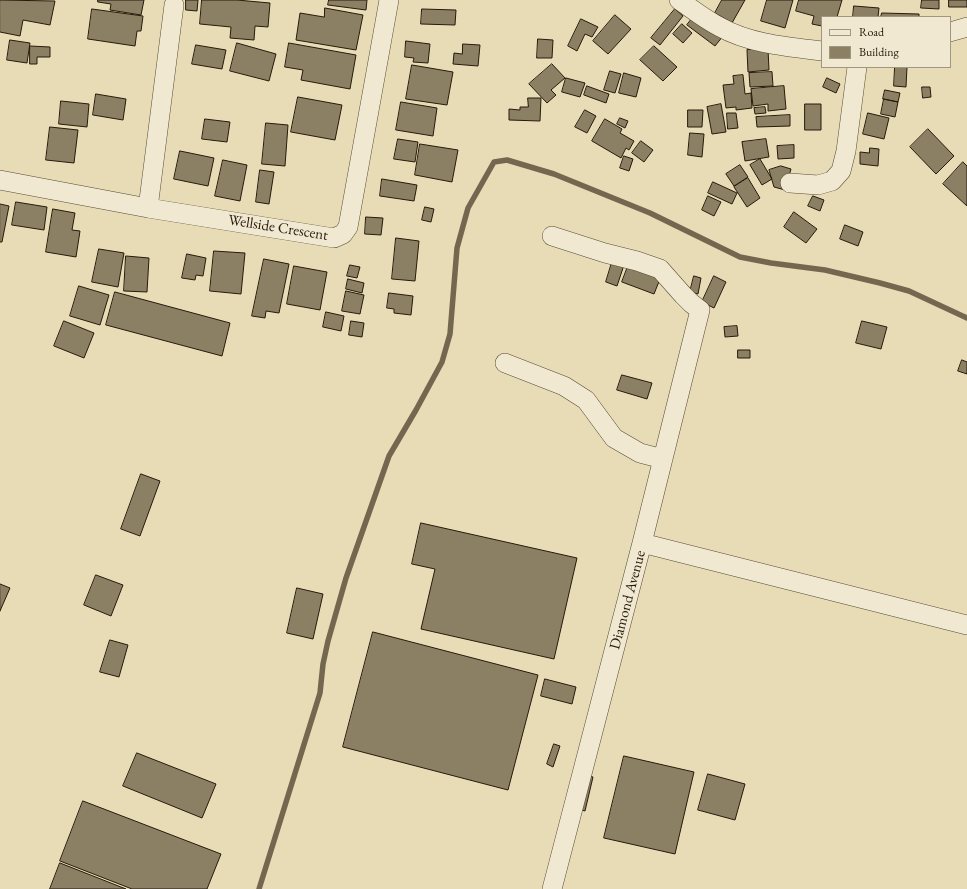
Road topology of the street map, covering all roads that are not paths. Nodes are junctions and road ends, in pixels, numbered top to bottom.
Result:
1 (389, 0) edge
2 (679, 0) edge
3 (174, 5) dead end
4 (967, 27) edge
5 (951, 32) edge
6 (821, 51) edge
7 (857, 68) edge
8 (0, 180) edge
9 (790, 183) dead end
10 (148, 208) junction
11 (552, 236) dead end
12 (505, 363) dead end
13 (663, 459) junction
14 (642, 544) junction
15 (967, 625) edge
16 (552, 889) edge

1 - 10 street, Wellside Crescent
2 - 6 street
3 - 10 street
4 - 5 street
7 - 9 street
8 - 10 street, Wellside Crescent
11 - 13 street, Diamond Avenue
12 - 13 street
13 - 14 street, Diamond Avenue
14 - 15 street
14 - 16 street, Diamond Avenue

